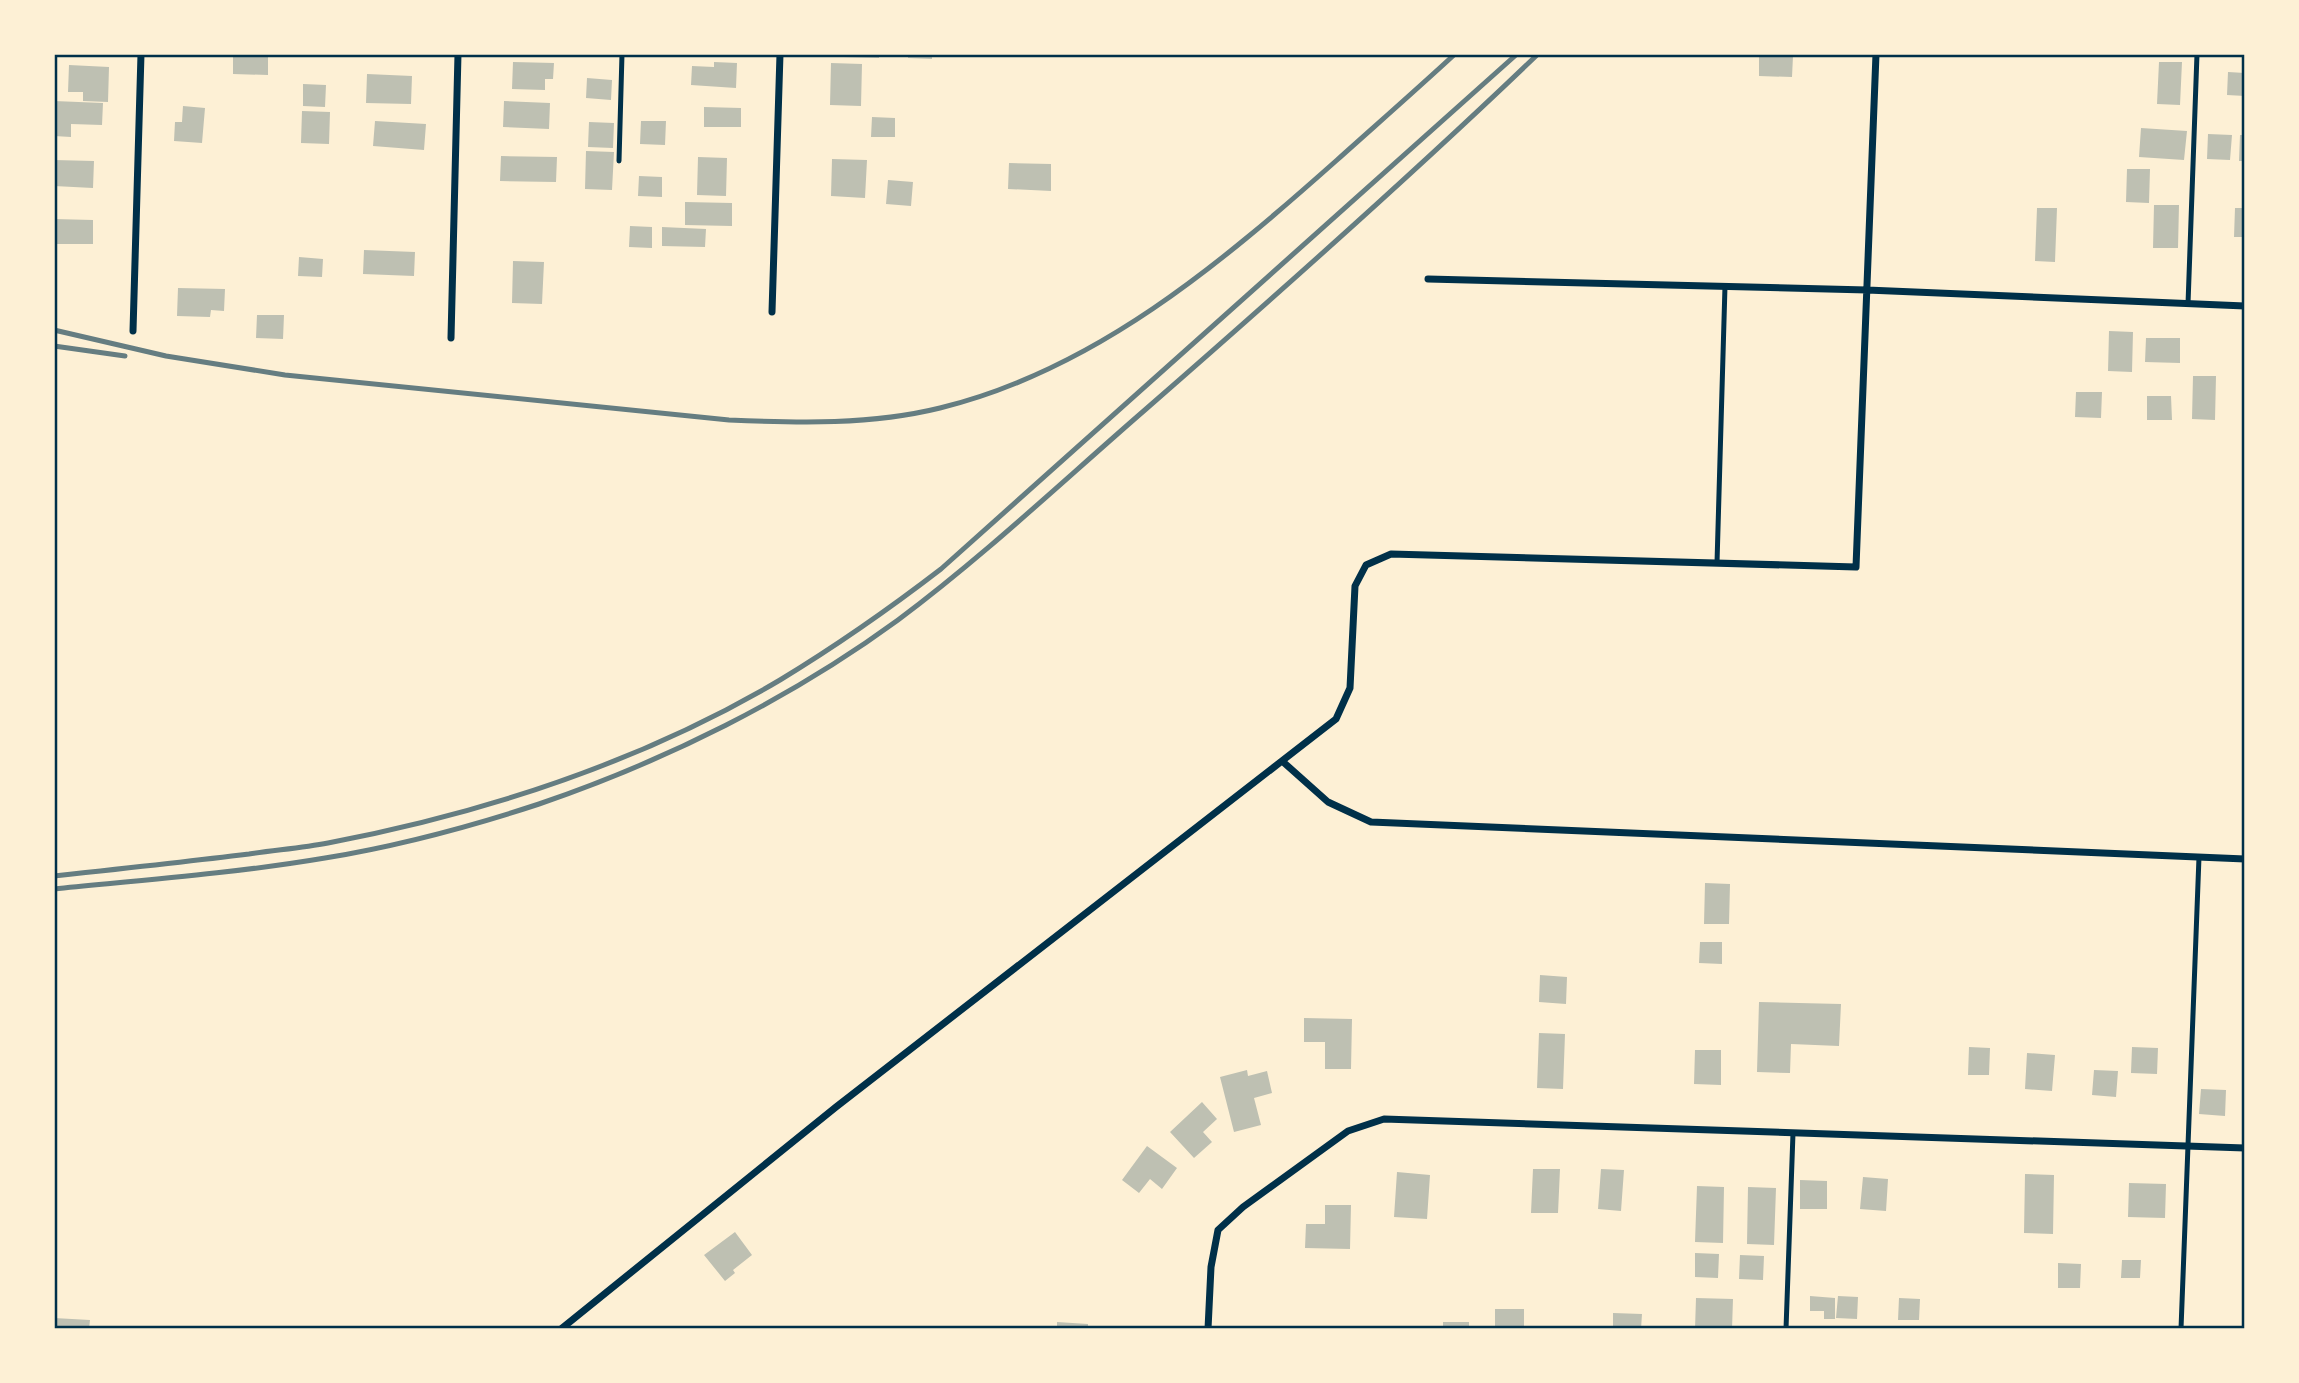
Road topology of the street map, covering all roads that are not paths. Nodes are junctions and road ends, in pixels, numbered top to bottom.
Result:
1 (141, 54) edge
2 (458, 54) edge
3 (622, 54) edge
4 (780, 54) edge
5 (1876, 54) edge
6 (2197, 54) edge
7 (619, 161) dead end
8 (1428, 279) dead end
9 (1725, 286) junction
10 (1867, 290) junction
11 (2188, 304) junction
12 (2245, 306) edge
13 (772, 312) dead end
14 (134, 331) dead end
15 (452, 338) dead end
16 (1717, 563) junction
17 (1282, 761) junction
18 (2199, 857) junction
19 (2245, 859) edge
20 (1793, 1133) junction
21 (2188, 1147) junction
22 (2245, 1148) edge
23 (561, 1329) edge
24 (1208, 1329) edge
25 (1786, 1329) edge
26 (2181, 1329) edge

1 - 14 street
2 - 15 street
3 - 7 lane
4 - 13 street
5 - 10 street
6 - 11 lane
8 - 9 street
9 - 10 street
9 - 16 lane
10 - 11 street
10 - 16 street
11 - 12 street
16 - 17 street
17 - 18 street
17 - 23 street
18 - 19 street
18 - 21 lane
20 - 21 street
20 - 24 street
20 - 25 lane
21 - 22 street
21 - 26 lane

